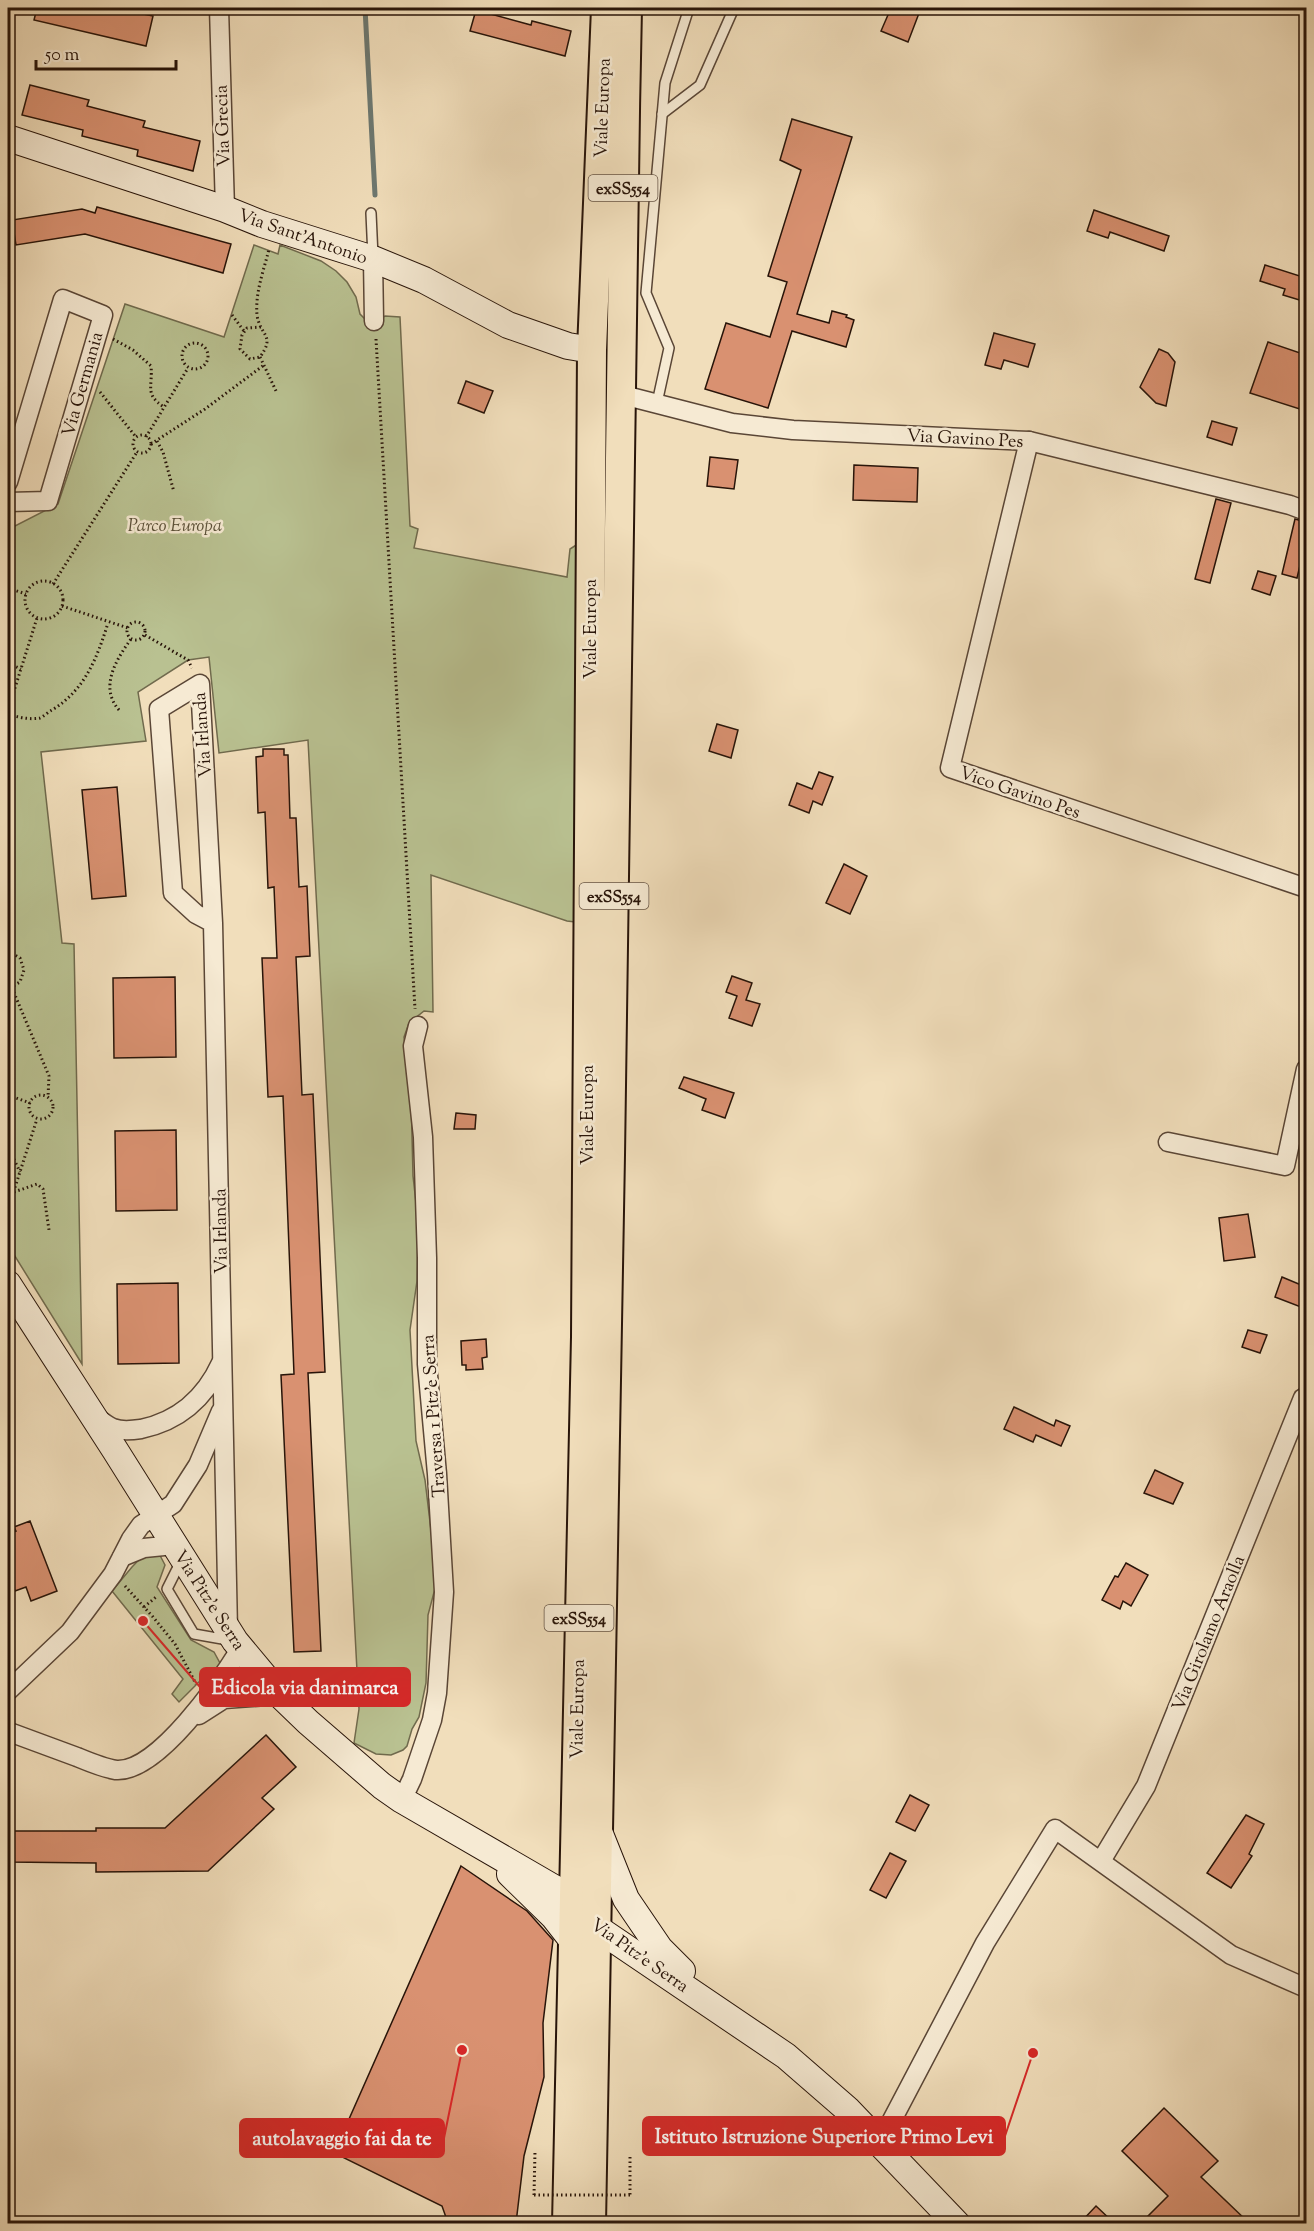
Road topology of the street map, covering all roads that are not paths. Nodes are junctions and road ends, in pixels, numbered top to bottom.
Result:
1 (219, 8) edge
2 (606, 8) edge
3 (627, 8) edge
4 (689, 8) edge
5 (734, 8) edge
6 (662, 114) junction
7 (8, 138) edge
8 (225, 209) junction
9 (371, 213) dead end
10 (373, 259) junction
11 (374, 321) road end
12 (592, 350) junction
13 (619, 394) junction
14 (657, 403) junction
15 (1029, 441) junction
16 (8, 482) edge
17 (8, 502) edge
18 (1306, 511) edge
19 (1306, 888) edge
20 (213, 923) junction
21 (418, 1026) road end
22 (1306, 1069) edge
23 (1168, 1143) dead end
24 (8, 1284) edge
25 (223, 1359) junction
26 (1303, 1398) dead end
27 (224, 1406) junction
28 (92, 1414) junction
29 (155, 1515) junction
30 (178, 1552) junction
31 (122, 1557) junction
32 (234, 1640) junction
33 (8, 1691) edge
34 (280, 1695) junction
35 (187, 1722) junction
36 (9, 1729) edge
37 (402, 1800) junction
38 (596, 1824) junction
39 (484, 1849) junction
40 (1101, 1861) junction
41 (573, 1899) junction
42 (583, 1933) junction
43 (1306, 1988) edge
44 (738, 2022) junction
45 (880, 2143) junction
46 (567, 2223) edge
47 (591, 2223) edge
48 (957, 2223) edge

1 - 8 street, Via Grecia
2 - 12 main road, Viale Europa / exSS554
3 - 13 main road, Viale Europa / exSS554
4 - 6 lane
5 - 6 lane
6 - 14 lane
7 - 8 street, Via Sant'Antonio
8 - 10 street, Via Sant'Antonio
9 - 10 lane
10 - 11 street
10 - 12 street, Via Sant'Antonio
12 - 41 main road, Viale Europa / exSS554
13 - 14 street, Via Gavino Pes
13 - 38 main road, Viale Europa / exSS554
14 - 15 street, Via Gavino Pes
15 - 18 street, Via Gavino Pes
15 - 19 street, Vico Gavino Pes
16 - 17 street, Via Germania
20 - 20 street, Via Irlanda
20 - 25 street, Via Irlanda
21 - 37 street, Traversa 1 Pitz'e Serra
22 - 23 street
24 - 28 street, Via Pitz'e Serra
25 - 27 street, Via Irlanda
25 - 28 street, Via Irlanda
26 - 40 street, Via Girolamo Araolla
27 - 29 street, Via Irlanda
27 - 32 street, Via Irlanda
28 - 29 street, Via Pitz'e Serra
29 - 30 street, Via Pitz'e Serra
29 - 31 street, Via Irlanda
30 - 31 street
30 - 32 street, Via Pitz'e Serra
31 - 33 street, Via Irlanda
32 - 34 street, Via Pitz'e Serra
32 - 35 street
34 - 35 street
34 - 37 street, Via Pitz'e Serra
35 - 36 street
37 - 39 street, Via Pitz'e Serra
38 - 42 main road, Viale Europa / exSS554
38 - 44 street, Via Pitz'e Serra
39 - 41 street, Via Pitz'e Serra
39 - 42 street, Via Pitz'e Serra
40 - 43 street
40 - 45 street
41 - 42 main road, Viale Europa / exSS554
42 - 44 street, Via Pitz'e Serra
42 - 46 main road, Viale Europa / exSS554
42 - 47 main road, Viale Europa / exSS554
44 - 45 street, Via Pitz'e Serra
45 - 48 street, Via Pitz'e Serra

